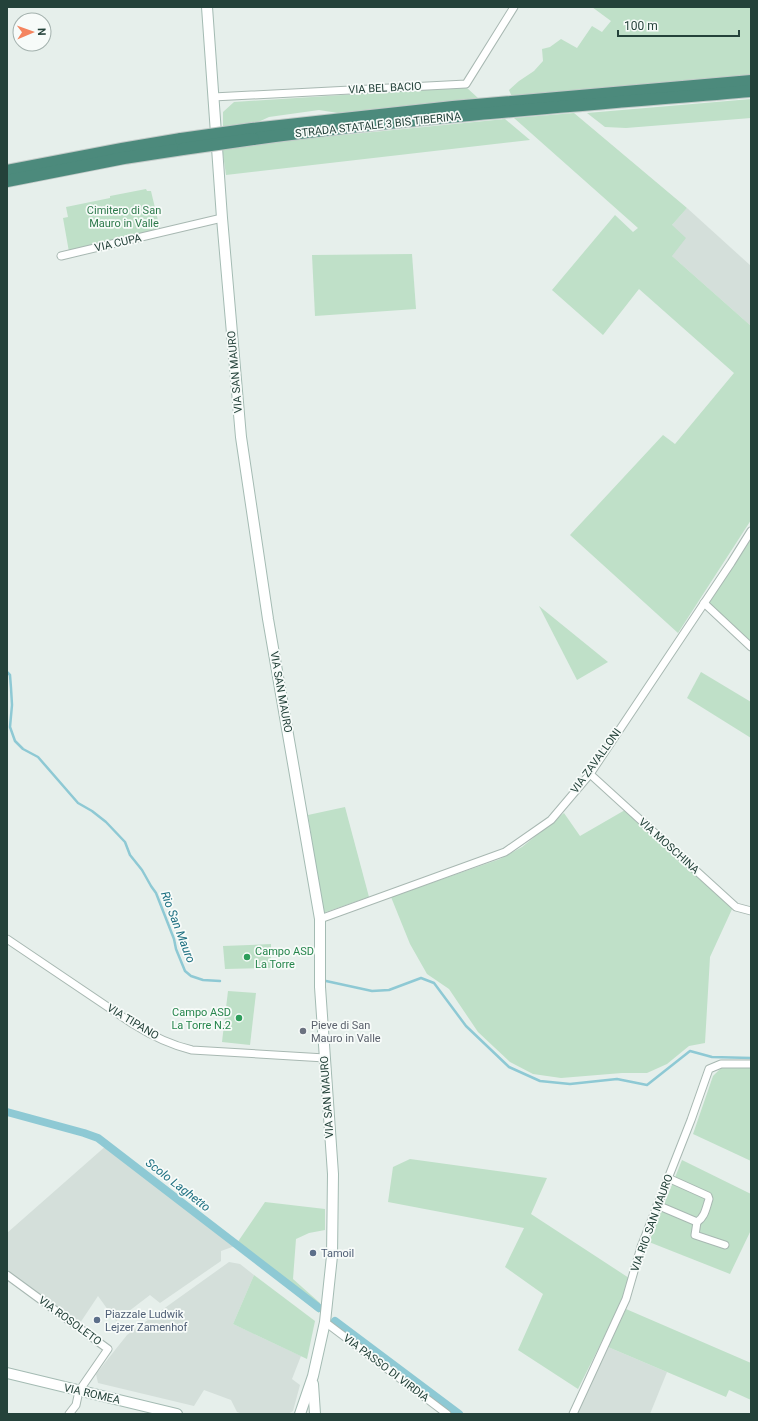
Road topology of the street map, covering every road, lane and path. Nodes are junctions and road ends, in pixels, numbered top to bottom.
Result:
1 (207, 7) edge
2 (514, 7) edge
3 (751, 81) edge
4 (751, 91) edge
5 (213, 97) junction
6 (603, 98) junction
7 (182, 144) junction
8 (7, 171) edge
9 (7, 181) edge
10 (222, 218) junction
11 (61, 256) dead end
12 (751, 531) edge
13 (704, 603) junction
14 (751, 646) edge
15 (590, 774) junction
16 (751, 911) edge
17 (320, 919) junction
18 (7, 939) edge
19 (325, 1058) junction
20 (751, 1064) edge
21 (668, 1178) junction
22 (657, 1205) junction
23 (697, 1222) junction
24 (725, 1245) dead end
25 (7, 1275) edge
26 (325, 1322) junction
27 (7, 1373) edge
28 (313, 1376) junction
29 (79, 1391) junction
30 (69, 1414) edge
31 (177, 1414) edge
32 (300, 1414) edge
33 (315, 1414) edge
34 (446, 1414) edge
35 (572, 1414) edge

1 - 5 main road, VIA SAN MAURO
2 - 5 street, VIA BEL BACIO
3 - 6 highway, STRADA STATALE 3 BIS TIBERINA
4 - 6 highway, STRADA STATALE 3 BIS TIBERINA
5 - 10 main road, VIA SAN MAURO
6 - 7 highway, STRADA STATALE 3 BIS TIBERINA, bridge
7 - 8 highway, STRADA STATALE 3 BIS TIBERINA
7 - 9 highway, STRADA STATALE 3 BIS TIBERINA
10 - 11 street, VIA CUPA
10 - 17 main road, VIA SAN MAURO
12 - 13 street, VIA ZAVALLONI
13 - 14 street
13 - 15 street, VIA ZAVALLONI
15 - 16 street, VIA MOSCHINA
15 - 17 street, VIA ZAVALLONI
17 - 19 main road, VIA SAN MAURO
18 - 19 street, VIA TIPANO
19 - 26 main road, VIA SAN MAURO
20 - 21 street, VIA RIO SAN MAURO
21 - 22 street, VIA RIO SAN MAURO
21 - 23 street
22 - 23 street
22 - 35 street, VIA RIO SAN MAURO
23 - 24 street
25 - 29 street, VIA ROSOLETO
26 - 28 main road, VIA SAN MAURO
26 - 34 street, VIA PASSO DI VIRDIA
27 - 29 main road, VIA ROMEA
28 - 32 main road, VIA SAN MAURO
28 - 33 main road, VIA SAN MAURO
29 - 30 street, VIA ROSOLETO
29 - 31 main road, VIA ROMEA

